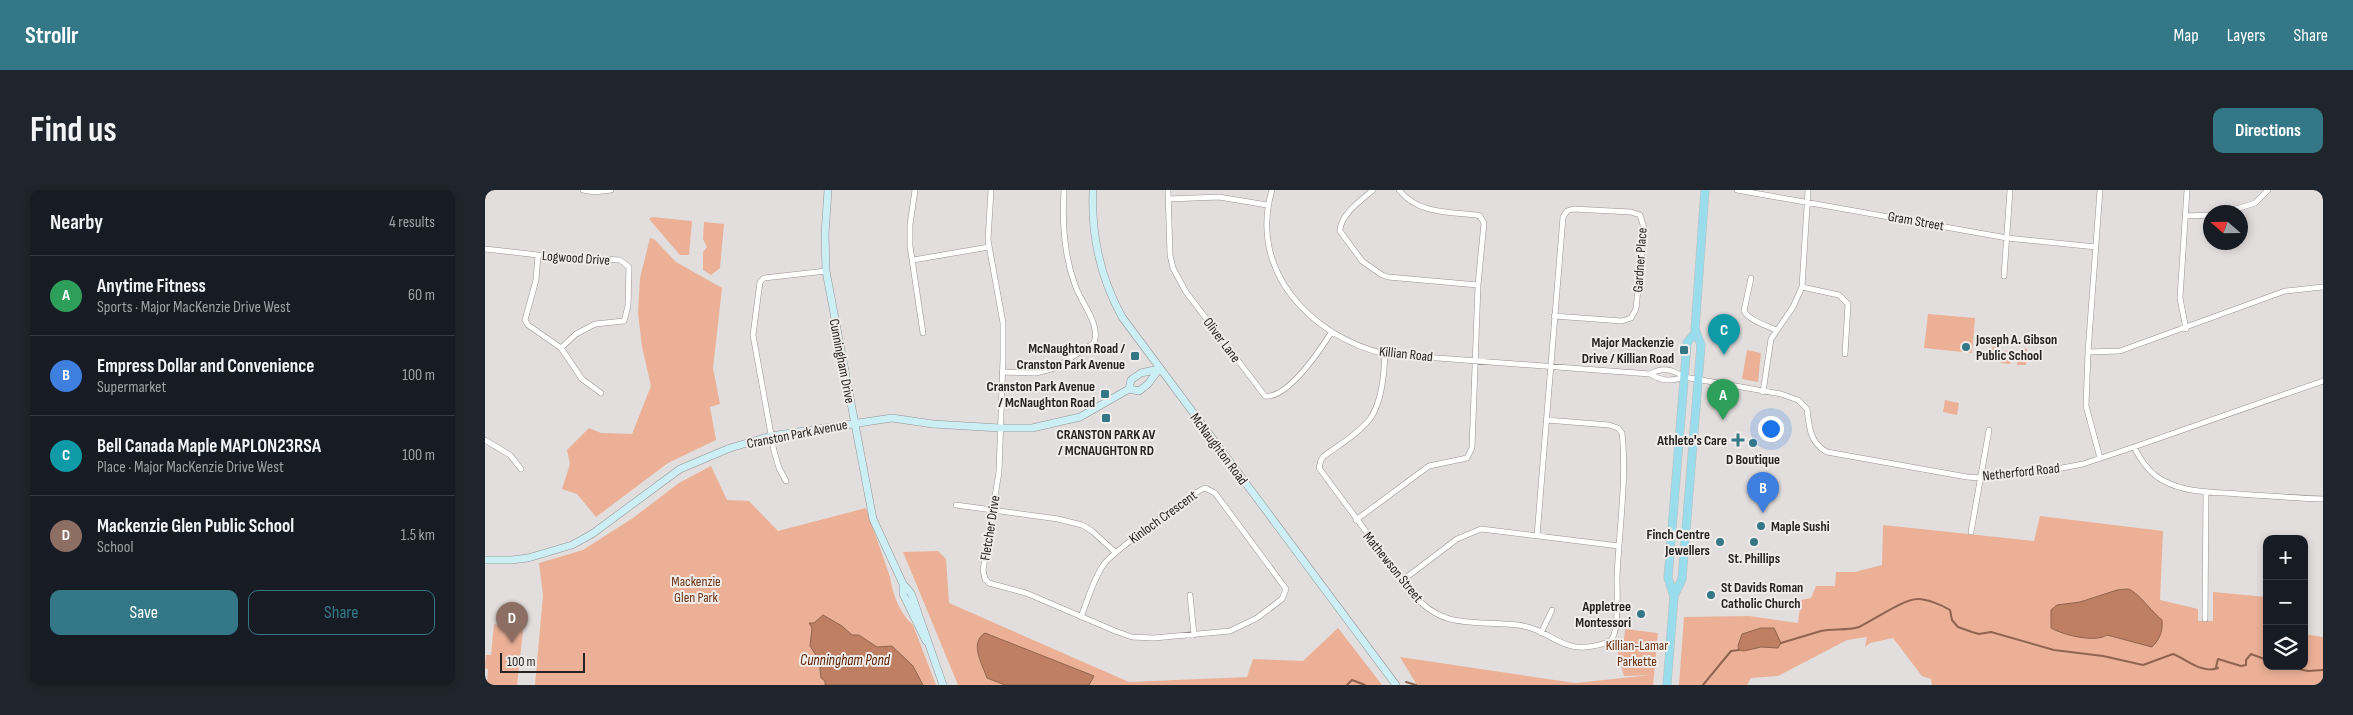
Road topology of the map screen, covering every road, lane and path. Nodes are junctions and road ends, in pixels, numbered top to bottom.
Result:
1 (583, 190) edge
2 (611, 190) edge
3 (828, 190) edge
4 (915, 190) edge
5 (991, 190) edge
6 (1064, 190) edge
7 (1093, 190) edge
8 (1168, 190) edge
9 (1272, 190) edge
10 (1373, 190) edge
11 (1399, 190) edge
12 (1705, 190) edge
13 (1737, 190) edge
14 (1808, 190) edge
15 (2011, 190) edge
16 (2100, 190) edge
17 (2187, 190) edge
18 (2268, 190) edge
19 (1169, 199) junction
20 (1807, 201) junction
21 (1267, 205) junction
22 (2248, 205) edge
23 (2185, 216) junction
24 (2203, 216) edge
25 (2007, 238) junction
26 (989, 247) junction
27 (2095, 247) junction
28 (485, 249) edge
29 (538, 255) junction
30 (913, 260) junction
31 (826, 272) junction
32 (2004, 276) dead end
33 (1751, 278) dead end
34 (1478, 285) junction
35 (2323, 287) edge
36 (1802, 288) junction
37 (1554, 316) junction
38 (2186, 329) junction
39 (1776, 330) junction
40 (923, 333) dead end
41 (1331, 333) junction
42 (1695, 333) junction
43 (561, 348) junction
44 (2088, 352) junction
45 (1385, 354) junction
46 (1845, 354) dead end
47 (1475, 361) junction
48 (1550, 367) junction
49 (1159, 369) junction
50 (1002, 372) junction
51 (1650, 374) junction
52 (1684, 377) junction
53 (1697, 380) junction
54 (2323, 381) edge
55 (1129, 389) junction
56 (1763, 392) junction
57 (601, 393) dead end
58 (1546, 420) junction
59 (855, 423) junction
60 (1000, 428) junction
61 (1989, 430) dead end
62 (771, 436) junction
63 (485, 440) edge
64 (2134, 448) junction
65 (2100, 458) junction
66 (521, 469) dead end
67 (1981, 478) junction
68 (786, 481) dead end
69 (2206, 492) junction
70 (2323, 500) edge
71 (956, 505) dead end
72 (992, 510) junction
73 (1356, 520) junction
74 (1971, 532) dead end
75 (1537, 536) junction
76 (1619, 546) junction
77 (1115, 552) junction
78 (485, 560) edge
79 (1403, 580) junction
80 (1190, 594) dead end
81 (1674, 596) junction
82 (1283, 599) joint
83 (1553, 610) dead end
84 (1081, 617) junction
85 (2205, 619) dead end
86 (1541, 634) junction
87 (1193, 635) junction
88 (943, 685) edge
89 (1396, 685) edge
90 (1667, 685) edge

1 - 2 street
3 - 31 street, Cunningham Drive
4 - 30 street
5 - 26 street, Fletcher Drive
6 - 50 street
7 - 49 street, McNaughton Road
8 - 19 street, Oliver Lane
9 - 21 street, Killian Road
10 - 34 street
11 - 34 street
12 - 42 main road
13 - 20 street, Gram Street
14 - 20 street
15 - 25 street
16 - 27 street
17 - 23 street
18 - 22 street
19 - 21 street
19 - 41 street, Oliver Lane
20 - 25 street, Gram Street
20 - 36 street
21 - 41 street, Killian Road
23 - 24 street
23 - 38 street
25 - 27 street, Gram Street
25 - 32 street
26 - 30 street
26 - 50 street, Fletcher Drive
27 - 44 street
28 - 29 street, Logwood Drive
29 - 43 street
29 - 43 street, Logwood Drive
30 - 40 street
31 - 59 street, Cunningham Drive
31 - 62 street
33 - 39 street
34 - 47 street
35 - 38 street
36 - 39 street
36 - 46 street
37 - 37 street, Gardner Place
37 - 48 street, Gardner Place
38 - 44 street
39 - 56 street
41 - 45 street, Killian Road
42 - 52 main road
42 - 53 main road
43 - 57 street
44 - 65 street
45 - 47 street, Killian Road
45 - 73 street, Mathewson Street
47 - 48 street, Killian Road
47 - 73 street
48 - 51 street, Killian Road
48 - 58 street, Gardner Place
49 - 55 street, Cranston Park Avenue
49 - 55 street, Cranston Park Avenue
49 - 89 street, McNaughton Road
50 - 60 street, Fletcher Drive
51 - 52 street, Killian Road
51 - 52 street, Killian Road
52 - 53 street, Netherford Road
52 - 81 main road
53 - 56 street, Netherford Road
53 - 81 main road
54 - 64 street, Netherford Road
55 - 60 street, Cranston Park Avenue
56 - 67 street, Netherford Road
58 - 75 street, Gardner Place
58 - 76 street, Mathewson Street
59 - 60 street, Cranston Park Avenue
59 - 62 street, Cranston Park Avenue
59 - 88 street, Cunningham Drive
60 - 72 street, Fletcher Drive
61 - 67 street
62 - 68 street
62 - 78 street, Cranston Park Avenue
63 - 66 street
64 - 65 street, Netherford Road
64 - 69 street
65 - 67 street, Netherford Road
67 - 74 street
69 - 70 street
69 - 85 street
71 - 72 street
72 - 77 street
72 - 84 street, Fletcher Drive
73 - 79 street, Mathewson Street
75 - 76 street
75 - 79 street
76 - 86 street, Mathewson Street
77 - 82 street, Kinloch Crescent
77 - 84 street, Kinloch Crescent
79 - 86 street, Mathewson Street
80 - 87 street
81 - 90 main road
82 - 87 street, Fletcher Drive
83 - 86 street
84 - 87 street, Fletcher Drive

